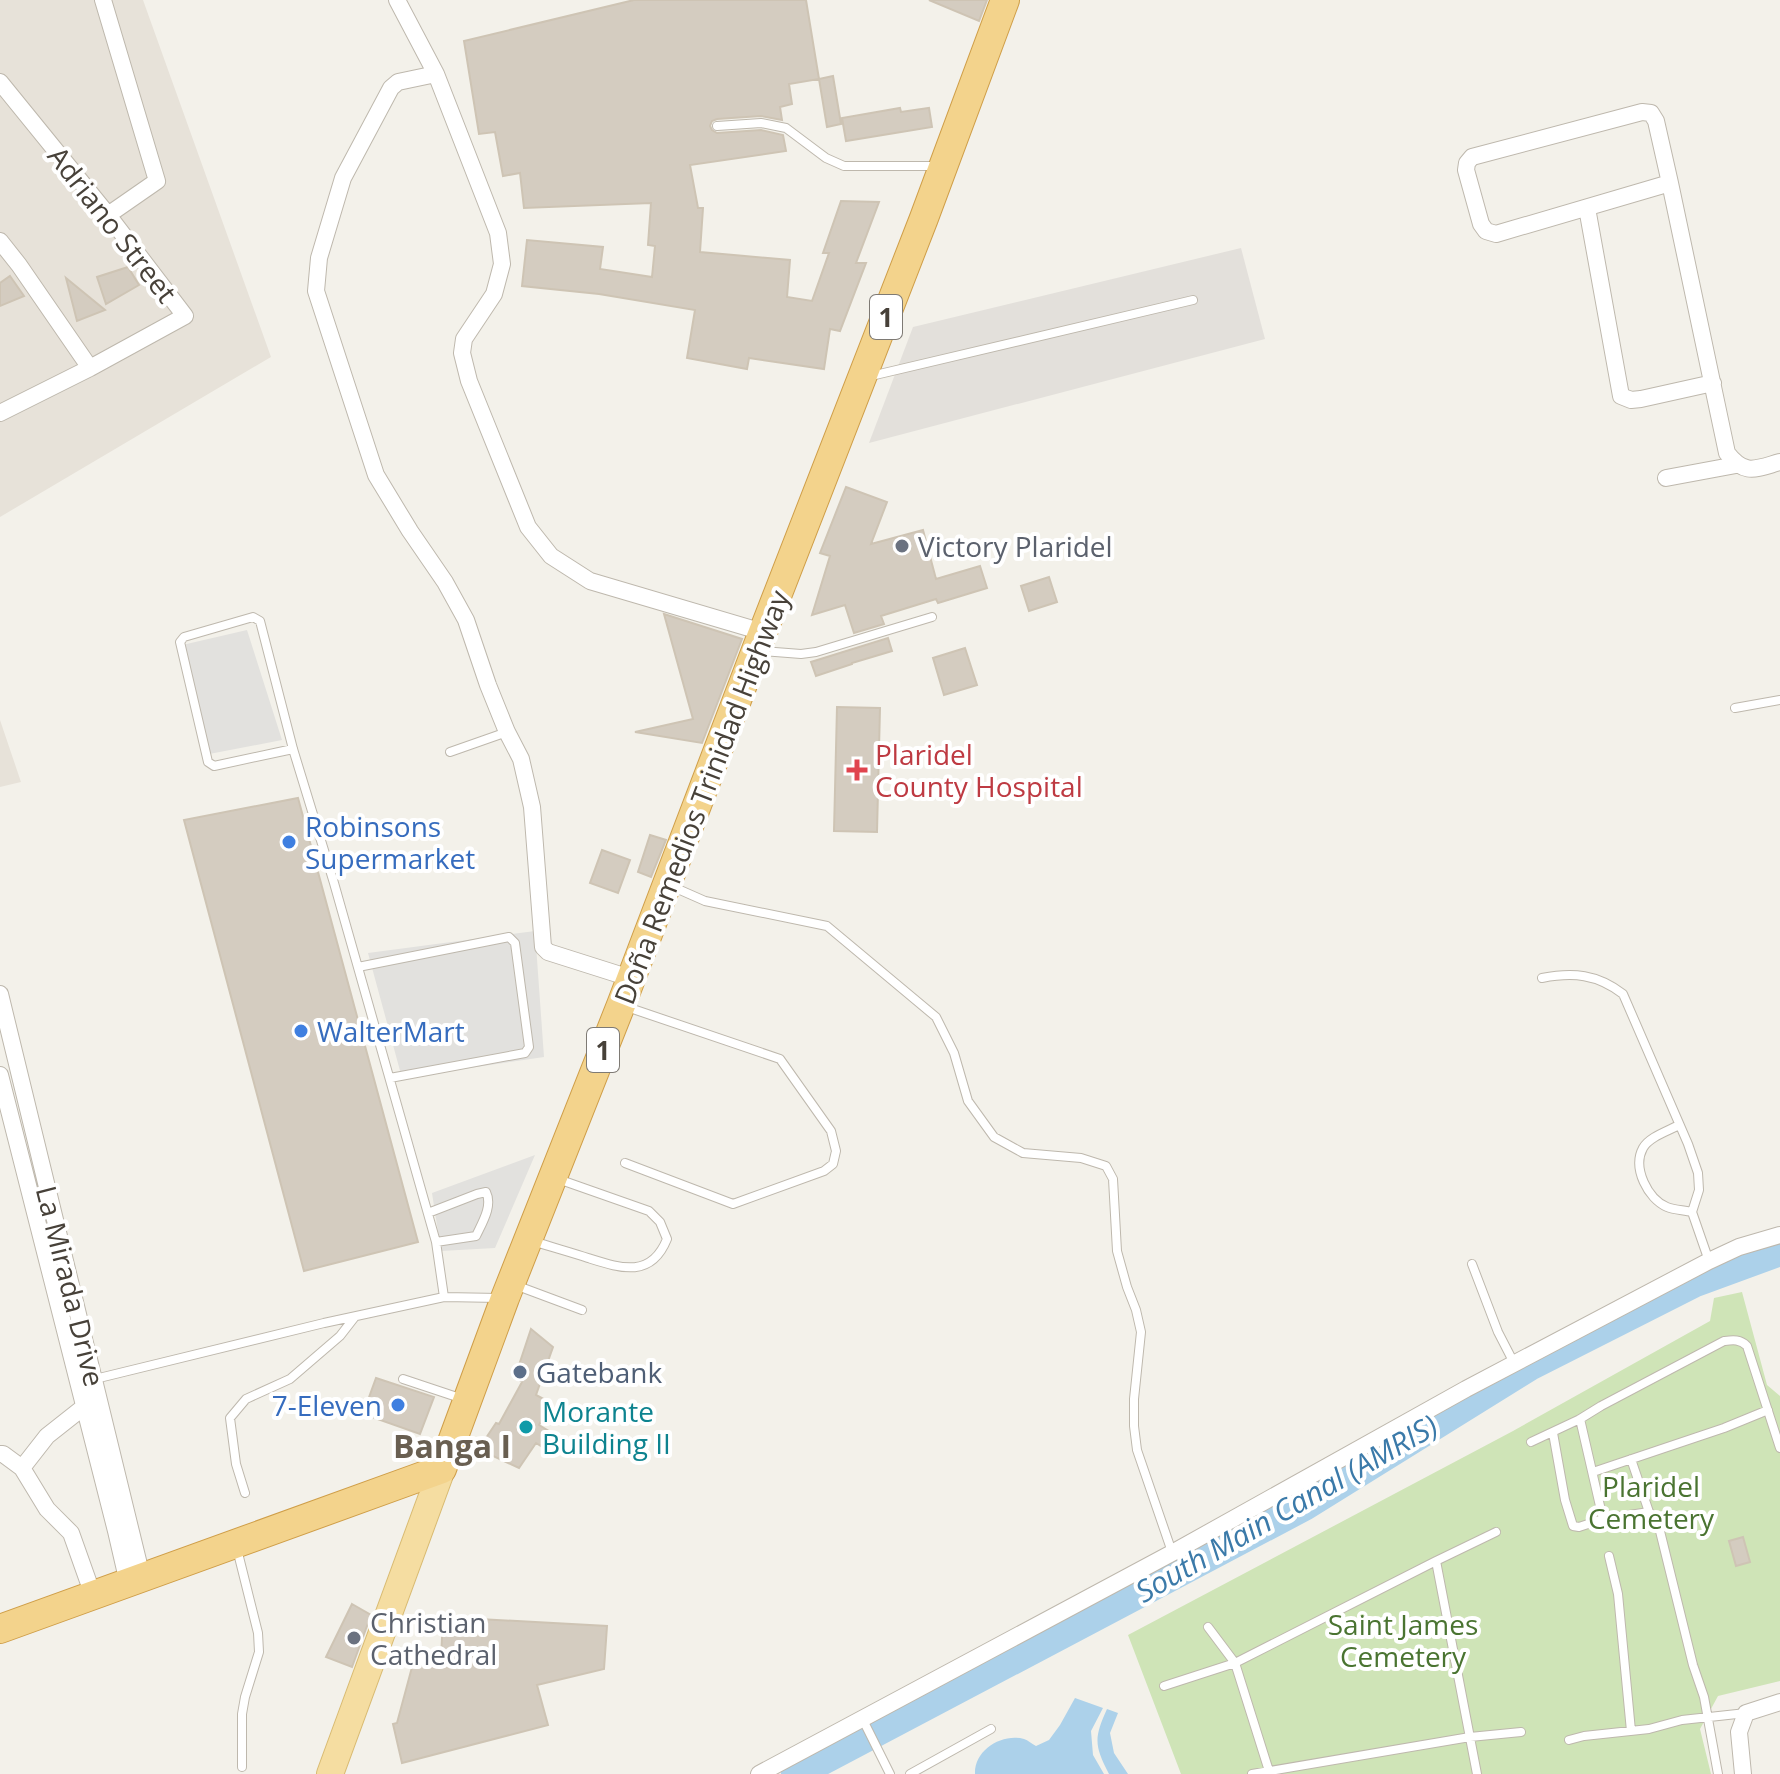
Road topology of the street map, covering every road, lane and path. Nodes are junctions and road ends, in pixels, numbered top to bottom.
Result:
1 (103, 0) edge
2 (397, 0) edge
3 (1005, 0) edge
4 (436, 74) junction
5 (0, 82) edge
6 (717, 126) dead end
7 (944, 166) junction
8 (1670, 183) junction
9 (1587, 208) junction
10 (108, 215) junction
11 (0, 241) edge
12 (1193, 300) dead end
13 (90, 368) junction
14 (862, 378) junction
15 (1713, 383) junction
16 (2, 409) edge
17 (1780, 462) edge
18 (1736, 465) junction
19 (1666, 478) dead end
20 (932, 617) dead end
21 (760, 641) junction
22 (1780, 700) edge
23 (1735, 708) dead end
24 (507, 732) junction
25 (293, 749) junction
26 (450, 752) dead end
27 (666, 884) junction
28 (358, 967) junction
29 (1542, 978) dead end
30 (626, 992) junction
31 (0, 994) edge
32 (0, 1075) edge
33 (390, 1078) junction
34 (1679, 1125) junction
35 (625, 1163) dead end
36 (553, 1177) junction
37 (1692, 1212) junction
38 (428, 1213) junction
39 (1780, 1235) edge
40 (529, 1240) junction
41 (436, 1242) junction
42 (1709, 1261) junction
43 (1472, 1264) dead end
44 (508, 1291) junction
45 (444, 1297) junction
46 (582, 1310) dead end
47 (355, 1318) junction
48 (1514, 1364) junction
49 (403, 1379) dead end
50 (86, 1381) junction
51 (468, 1400) junction
52 (85, 1406) junction
53 (1768, 1410) junction
54 (1580, 1419) junction
55 (1553, 1433) junction
56 (1531, 1442) dead end
57 (1780, 1448) edge
58 (0, 1454) edge
59 (1631, 1459) junction
60 (22, 1468) junction
61 (442, 1469) junction
62 (1593, 1472) junction
63 (245, 1493) dead end
64 (1649, 1512) junction
65 (1603, 1519) junction
66 (123, 1529) junction
67 (1496, 1532) dead end
68 (235, 1543) junction
69 (1172, 1553) junction
70 (1609, 1556) dead end
71 (1436, 1561) junction
72 (135, 1580) junction
73 (93, 1595) junction
74 (1208, 1627) dead end
75 (0, 1629) edge
76 (1235, 1663) junction
77 (1164, 1686) dead end
78 (1780, 1702) edge
79 (1746, 1713) junction
80 (1707, 1716) junction
81 (865, 1725) junction
82 (991, 1729) dead end
83 (1631, 1731) junction
84 (1521, 1732) dead end
85 (1470, 1737) junction
86 (1569, 1740) dead end
87 (242, 1767) dead end
88 (1269, 1771) junction
89 (330, 1774) edge
90 (759, 1774) edge
91 (890, 1774) edge
92 (910, 1774) edge
93 (1252, 1774) edge
94 (1477, 1774) edge
95 (1718, 1774) edge
96 (1743, 1774) edge

1 - 10 street
2 - 4 street
3 - 7 highway, Doña Remedios Trinidad Highway / 1
4 - 21 street
4 - 24 street
5 - 10 street, Adriano Street
6 - 7 lane
7 - 14 highway, Doña Remedios Trinidad Highway / 1
8 - 9 street
8 - 9 street
8 - 15 street
9 - 15 street
10 - 13 street, Adriano Street
11 - 13 street
12 - 14 lane
13 - 16 street, Adriano Street
14 - 21 highway, Doña Remedios Trinidad Highway / 1
15 - 18 street
17 - 18 street
18 - 19 street
20 - 21 lane
21 - 27 highway, Doña Remedios Trinidad Highway / 1
22 - 23 lane
24 - 26 lane
24 - 30 street
25 - 25 lane
25 - 28 lane
27 - 30 highway, Doña Remedios Trinidad Highway / 1
27 - 69 lane
28 - 33 lane
28 - 33 lane
29 - 34 lane
30 - 35 lane
30 - 36 highway, Doña Remedios Trinidad Highway / 1
31 - 50 street, La Mirada Drive
32 - 50 street, La Mirada Drive
33 - 38 lane
34 - 37 lane
34 - 37 lane
36 - 40 highway, Doña Remedios Trinidad Highway / 1
36 - 40 lane
37 - 42 lane
38 - 41 lane
38 - 41 lane
39 - 42 street
40 - 44 highway, Doña Remedios Trinidad Highway / 1
41 - 45 lane
42 - 48 street
43 - 48 lane
44 - 45 lane
44 - 46 lane
44 - 51 highway, Doña Remedios Trinidad Highway / 1
45 - 47 lane
47 - 50 lane
47 - 63 lane
48 - 69 street
49 - 51 lane
50 - 52 street, La Mirada Drive
50 - 66 street, La Mirada Drive
51 - 61 highway, Doña Remedios Trinidad Highway / 1
52 - 60 street
52 - 66 street, La Mirada Drive
53 - 54 lane
53 - 57 lane
53 - 59 lane
54 - 55 lane
54 - 62 lane
55 - 56 lane
55 - 65 lane
58 - 60 street
59 - 62 lane
59 - 64 lane
60 - 73 street
61 - 68 highway
61 - 89 main road, Doña Remedios Trinidad Highway / 1
62 - 65 lane
64 - 65 lane
64 - 80 lane
66 - 72 street, La Mirada Drive
67 - 71 lane
68 - 72 highway
68 - 87 lane
69 - 81 street
70 - 83 lane
71 - 76 lane
71 - 85 lane
72 - 73 highway
73 - 75 highway
74 - 76 lane
76 - 77 lane
76 - 88 lane
78 - 79 street
79 - 80 lane
79 - 96 street
80 - 83 lane
80 - 95 lane
81 - 90 street
81 - 91 lane
82 - 92 lane
83 - 86 lane
84 - 85 lane
85 - 88 lane
85 - 94 lane
88 - 93 lane

